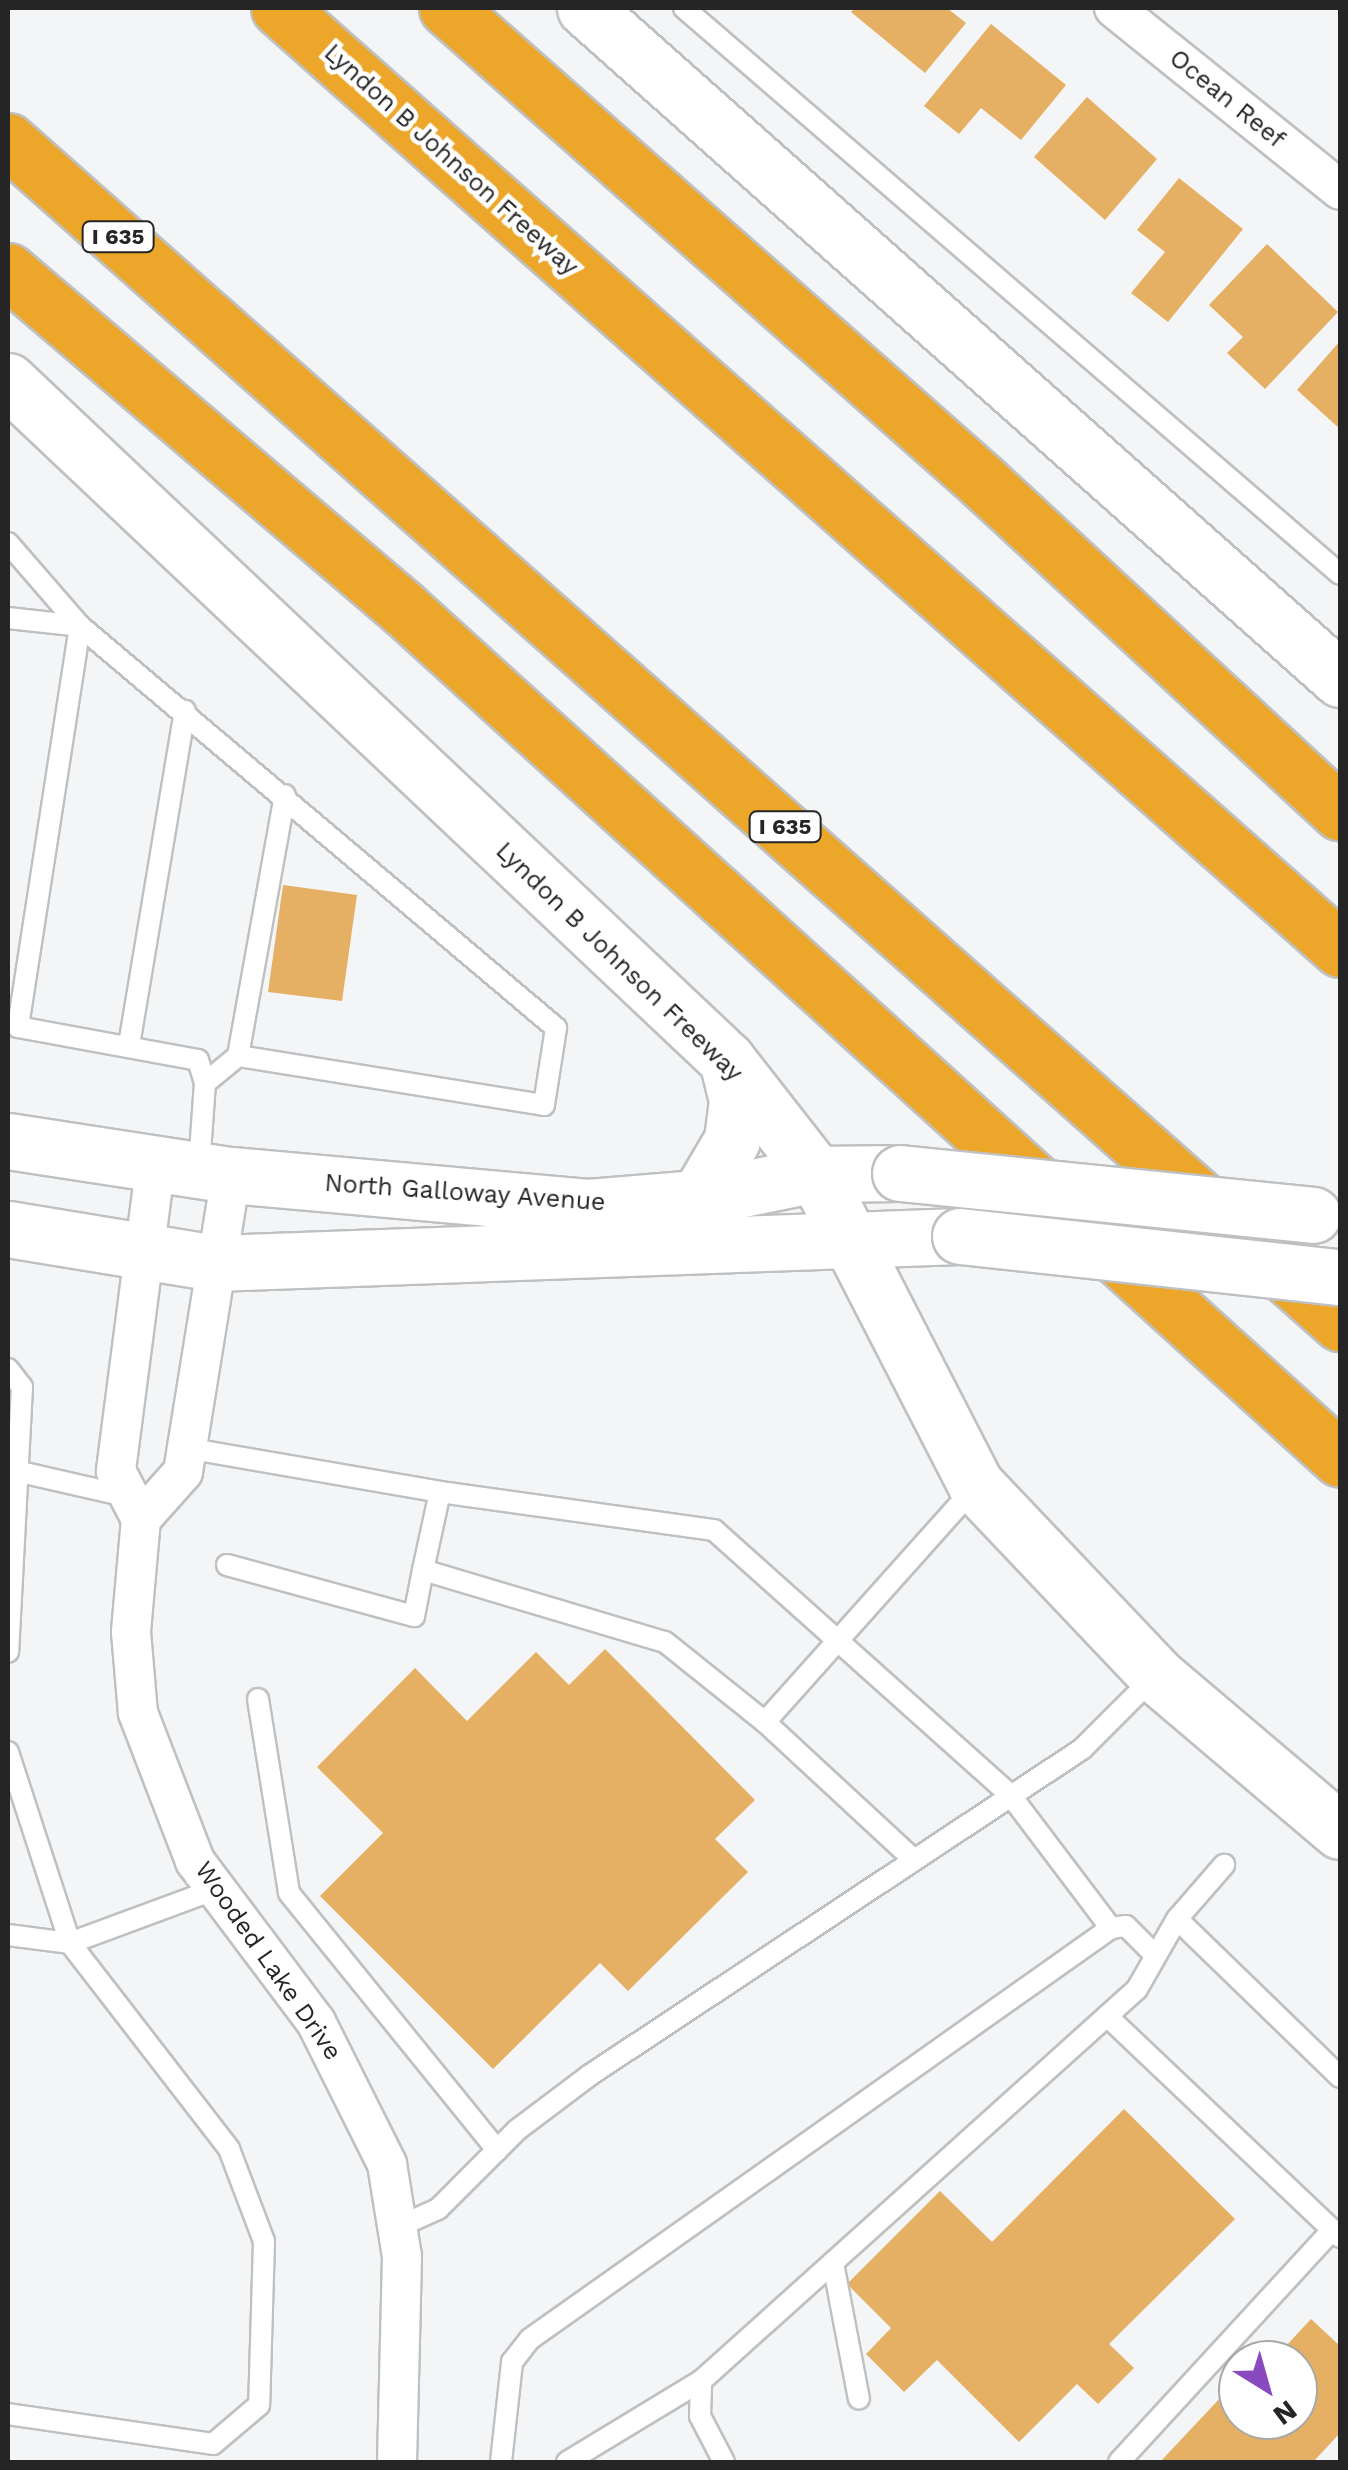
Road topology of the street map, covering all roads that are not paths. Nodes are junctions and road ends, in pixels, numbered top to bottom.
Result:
1 (280, 8) edge
2 (447, 8) edge
3 (586, 8) edge
4 (684, 8) edge
5 (1114, 8) edge
6 (8, 141) edge
7 (1340, 190) edge
8 (8, 271) edge
9 (8, 381) edge
10 (8, 543) edge
11 (1340, 574) edge
12 (8, 618) edge
13 (80, 626) junction
14 (1340, 679) edge
15 (185, 711) junction
16 (285, 795) junction
17 (1340, 813) edge
18 (1340, 950) edge
19 (13, 1027) edge
20 (129, 1045) junction
21 (238, 1056) junction
22 (727, 1060) junction
23 (205, 1083) junction
24 (8, 1140) edge
25 (195, 1169) junction
26 (816, 1174) junction
27 (698, 1198) junction
28 (1340, 1218) edge
29 (8, 1229) edge
30 (852, 1236) junction
31 (143, 1248) junction
32 (216, 1263) junction
33 (1340, 1277) edge
34 (1340, 1322) edge
35 (8, 1368) edge
36 (186, 1448) junction
37 (1340, 1459) edge
38 (16, 1471) junction
39 (976, 1485) junction
40 (440, 1492) junction
41 (136, 1508) junction
42 (228, 1565) dead end
43 (423, 1570) junction
44 (842, 1639) junction
45 (8, 1652) edge
46 (1156, 1675) junction
47 (258, 1698) dead end
48 (765, 1722) junction
49 (8, 1752) edge
50 (1011, 1796) junction
51 (1340, 1831) edge
52 (914, 1860) junction
53 (1224, 1865) dead end
54 (216, 1889) junction
55 (1177, 1919) junction
56 (1111, 1928) junction
57 (8, 1934) edge
58 (70, 1943) junction
59 (1154, 1954) junction
60 (1108, 2016) junction
61 (1340, 2077) edge
62 (497, 2150) junction
63 (398, 2226) junction
64 (1337, 2233) edge
65 (833, 2264) junction
66 (701, 2381) junction
67 (859, 2399) dead end
68 (8, 2414) edge
69 (397, 2462) edge
70 (501, 2462) edge
71 (566, 2462) edge
72 (724, 2462) edge
73 (1119, 2462) edge

1 - 18 highway, Lyndon B Johnson Freeway
2 - 17 highway
3 - 14 main road
4 - 11 lane
5 - 7 street, Ocean Reef
6 - 34 highway, I 635
8 - 37 highway
9 - 22 main road, Lyndon B Johnson Freeway
10 - 13 lane
12 - 13 lane
13 - 15 lane
13 - 19 lane
15 - 16 lane
15 - 20 lane
16 - 21 lane
16 - 21 lane
19 - 20 lane
20 - 23 lane
21 - 23 lane
22 - 26 main road, Lyndon B Johnson Freeway
22 - 27 main road
23 - 25 lane
24 - 25 main road, North Galloway Avenue
25 - 27 main road, North Galloway Avenue
25 - 31 street, Wooded Lake Drive
25 - 32 street
26 - 27 main road, North Galloway Avenue
26 - 28 main road, North Galloway Avenue, bridge
26 - 30 main road, Lyndon B Johnson Freeway
29 - 31 main road, North Galloway Avenue
30 - 32 main road, North Galloway Avenue
30 - 33 main road, North Galloway Avenue, bridge
30 - 39 main road, Lyndon B Johnson Freeway
31 - 32 main road, North Galloway Avenue
31 - 41 street, Wooded Lake Drive
32 - 36 street
35 - 38 lane
36 - 40 lane
36 - 41 street
38 - 41 lane
38 - 45 lane
39 - 44 lane
39 - 46 main road, Lyndon B Johnson Freeway
40 - 43 lane
40 - 44 lane
41 - 54 street, Wooded Lake Drive
42 - 43 lane
43 - 48 lane
44 - 48 lane
44 - 50 lane
46 - 50 lane
46 - 51 main road, Lyndon B Johnson Freeway
47 - 62 lane
48 - 52 lane
49 - 58 lane
50 - 52 lane
50 - 56 lane
52 - 62 lane
53 - 55 lane
54 - 58 lane
54 - 63 street, Wooded Lake Drive
55 - 59 lane
55 - 61 lane
56 - 59 lane
56 - 70 lane
57 - 58 lane
58 - 68 lane
59 - 60 lane
60 - 64 lane
60 - 65 lane
62 - 63 lane
63 - 69 street, Wooded Lake Drive
64 - 73 lane
65 - 66 lane
65 - 67 lane
66 - 71 lane
66 - 72 lane

